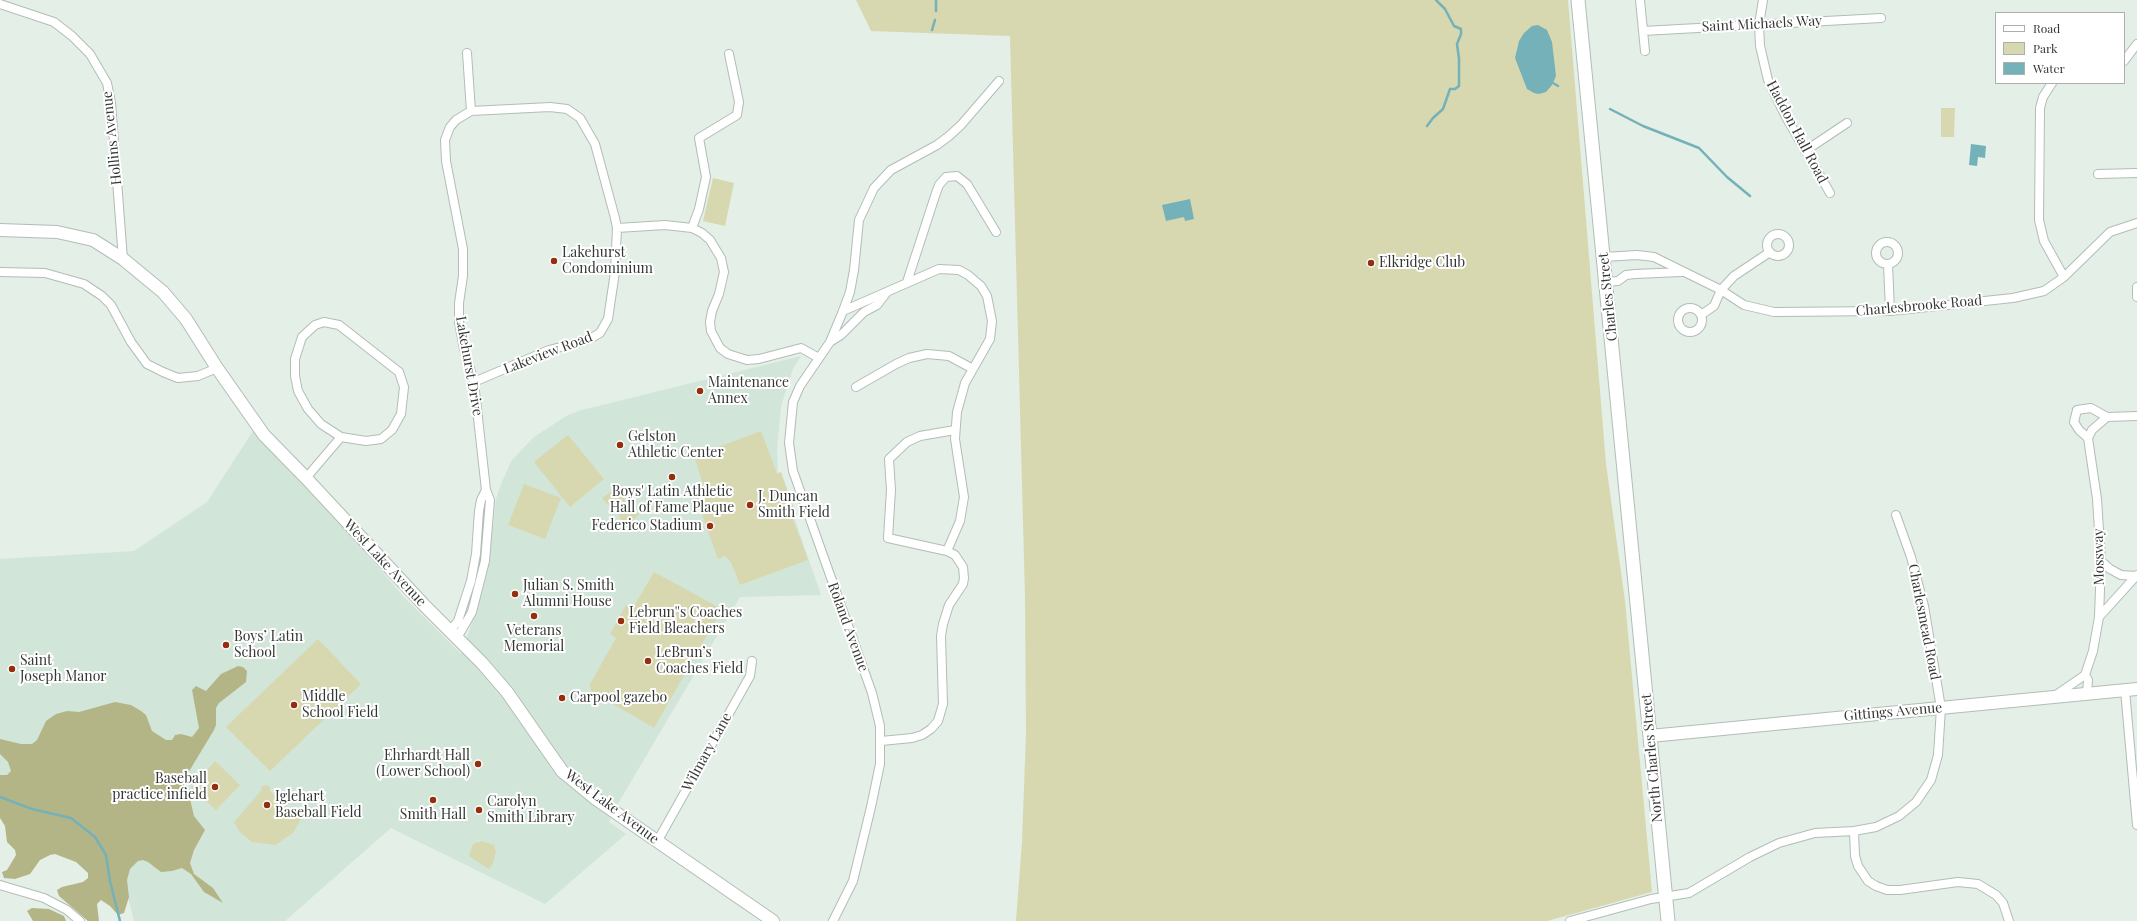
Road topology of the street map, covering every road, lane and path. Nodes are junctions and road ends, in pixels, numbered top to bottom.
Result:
1 (1578, 0) edge
2 (1640, 0) edge
3 (1763, 0) edge
4 (0, 4) edge
5 (1881, 18) dead end
6 (1759, 24) junction
7 (1643, 31) junction
8 (2137, 44) edge
9 (1645, 51) dead end
10 (467, 53) dead end
11 (729, 54) dead end
12 (2125, 60) edge
13 (999, 81) dead end
14 (2051, 84) edge
15 (471, 111) junction
16 (1847, 123) dead end
17 (1805, 151) junction
18 (2137, 173) edge
19 (2098, 174) dead end
20 (1830, 193) dead end
21 (2137, 223) edge
22 (616, 228) junction
23 (692, 228) junction
24 (0, 230) edge
25 (996, 232) dead end
26 (1770, 252) dead end
27 (1604, 257) junction
28 (123, 259) junction
29 (1888, 264) dead end
30 (0, 272) edge
31 (1684, 272) junction
32 (2064, 277) junction
33 (907, 282) junction
34 (1606, 282) junction
35 (2137, 287) edge
36 (1721, 290) junction
37 (888, 291) junction
38 (2137, 297) edge
39 (843, 311) junction
40 (1890, 311) junction
41 (1701, 315) dead end
42 (830, 342) junction
43 (819, 358) junction
44 (217, 368) junction
45 (972, 369) junction
46 (474, 382) junction
47 (856, 387) dead end
48 (2137, 416) edge
49 (2107, 417) junction
50 (955, 430) junction
51 (341, 437) junction
52 (2088, 438) junction
53 (306, 478) junction
54 (1896, 515) dead end
55 (947, 551) junction
56 (2101, 561) junction
57 (2136, 576) edge
58 (1637, 594) joint
59 (2099, 616) junction
60 (454, 635) junction
61 (752, 661) dead end
62 (2084, 677) junction
63 (2131, 689) edge
64 (2083, 694) junction
65 (2054, 697) junction
66 (1941, 708) junction
67 (1650, 736) junction
68 (881, 741) junction
69 (2137, 825) edge
70 (1854, 831) junction
71 (658, 842) junction
72 (0, 885) edge
73 (1665, 898) junction
74 (80, 921) edge
75 (773, 921) edge
76 (833, 921) edge
77 (1570, 921) edge
78 (1668, 921) edge
79 (2009, 921) edge

1 - 27 main road, Charles Street
2 - 7 street
3 - 6 street, Haddon Hall Road
4 - 28 street, Hollins Avenue
5 - 6 street, Saint Michaels Way
6 - 7 street, Saint Michaels Way
6 - 17 street, Haddon Hall Road
7 - 9 street
8 - 12 street
10 - 15 street
11 - 23 street
13 - 39 street
14 - 32 street
15 - 22 street, Lakeview Road
15 - 46 street, Lakehurst Drive
16 - 17 street
17 - 20 street, Haddon Hall Road
18 - 19 street
21 - 32 street, Charlesbrooke Road
22 - 23 street
22 - 46 street, Lakeview Road
23 - 43 street
24 - 28 street, West Lake Avenue
25 - 33 street
26 - 36 street
27 - 31 street, Charlesbrooke Road
27 - 34 main road, Charles Street
28 - 44 street, West Lake Avenue
29 - 40 street
30 - 44 street
31 - 34 street, Charlesbrooke Road
31 - 36 street, Charlesbrooke Road
32 - 40 street, Charlesbrooke Road
33 - 37 street
33 - 45 street
34 - 58 main road, Charles Street
35 - 38 street
36 - 40 street, Charlesbrooke Road
36 - 41 street
37 - 39 street
37 - 42 street
39 - 42 street
42 - 43 street, Roland Avenue
43 - 68 street, Roland Avenue
44 - 53 street, West Lake Avenue
45 - 47 street
45 - 50 street
46 - 60 street, Lakehurst Drive
48 - 49 street
49 - 52 street
49 - 52 street
50 - 55 street
50 - 55 street
51 - 51 street
51 - 53 street
52 - 56 street, Mossway
53 - 60 street, West Lake Avenue
54 - 66 street, Charlesmead Road
55 - 68 street
56 - 57 street
56 - 59 street, Mossway
57 - 59 street
58 - 67 main road, North Charles Street
59 - 62 street, Mossway
60 - 71 street, West Lake Avenue
61 - 71 street, Wilmary Lane
62 - 64 street, Mossway
62 - 65 street
63 - 64 street, Gittings Avenue
63 - 69 street
64 - 65 street, Gittings Avenue
65 - 66 street, Gittings Avenue
66 - 67 street, Gittings Avenue
66 - 70 street, Charlesmead Road
67 - 73 main road, North Charles Street
68 - 76 street, Roland Avenue
70 - 73 street, Charlesmead Road
70 - 79 street
71 - 75 street, West Lake Avenue
72 - 74 street
73 - 77 street, Charlesmead Road
73 - 78 main road, North Charles Street

